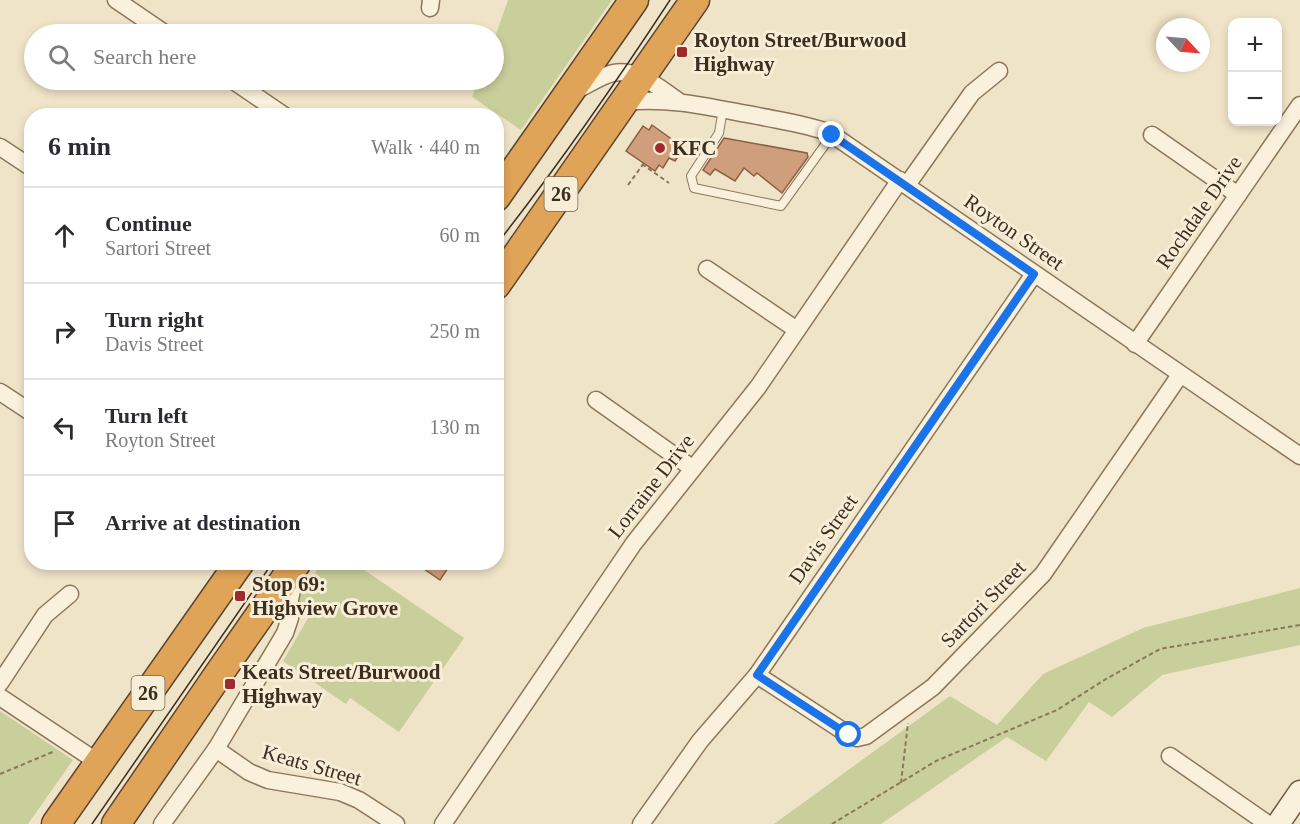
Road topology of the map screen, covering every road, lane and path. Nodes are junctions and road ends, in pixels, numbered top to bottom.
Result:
1 (116, 0) edge
2 (634, 0) edge
3 (695, 0) edge
4 (151, 24) edge
5 (999, 71) dead end
6 (643, 77) junction
7 (247, 90) edge
8 (571, 92) junction
9 (678, 101) junction
10 (625, 102) junction
11 (1300, 105) edge
12 (273, 108) edge
13 (723, 109) junction
14 (832, 135) junction
15 (1152, 135) dead end
16 (0, 147) edge
17 (24, 163) edge
18 (904, 182) junction
19 (669, 183) dead end
20 (628, 185) dead end
21 (504, 186) edge
22 (1238, 195) junction
23 (707, 269) dead end
24 (504, 274) edge
25 (1034, 274) junction
26 (797, 330) junction
27 (1136, 344) junction
28 (1180, 375) junction
29 (0, 392) edge
30 (596, 400) dead end
31 (24, 408) edge
32 (1300, 456) edge
33 (692, 468) junction
34 (234, 570) edge
35 (292, 570) edge
36 (296, 570) edge
37 (70, 594) dead end
38 (1300, 625) edge
39 (757, 675) junction
40 (0, 683) edge
41 (0, 697) edge
42 (910, 704) junction
43 (216, 749) junction
44 (54, 751) dead end
45 (1170, 756) dead end
46 (99, 763) junction
47 (0, 774) edge
48 (901, 783) junction
49 (1300, 792) edge
50 (56, 824) edge
51 (116, 824) edge
52 (162, 824) edge
53 (396, 824) edge
54 (443, 824) edge
55 (641, 824) edge
56 (832, 824) edge
57 (1268, 824) edge
58 (1278, 824) edge

1 - 4 street
2 - 8 highway, 26
3 - 6 highway, 26
5 - 18 street, Lorraine Drive
6 - 8 street, Royton Street
6 - 9 street, Royton Street
6 - 10 highway, 26
7 - 12 street
8 - 21 highway, 26
9 - 10 street, Royton Street
9 - 13 street, Royton Street
10 - 24 highway, 26
11 - 22 street, Rochdale Drive
13 - 14 street, Royton Street
13 - 14 lane
14 - 18 street, Royton Street
15 - 22 street
16 - 17 street
18 - 25 street, Royton Street
18 - 26 street, Lorraine Drive
19 - 20 path
22 - 27 street, Rochdale Drive
23 - 26 street
25 - 27 street, Royton Street
25 - 39 street, Davis Street
26 - 33 street, Lorraine Drive
27 - 28 street, Royton Street
28 - 32 street, Royton Street
28 - 42 street, Sartori Street
29 - 31 street
30 - 33 street
33 - 54 street, Lorraine Drive
34 - 46 highway, 26
35 - 51 highway, 26
36 - 43 street
37 - 40 street
38 - 48 path
39 - 42 street, Sartori Street
39 - 55 street, Davis Street
41 - 46 street
42 - 48 path
43 - 52 street
43 - 53 street, Keats Street
44 - 47 path
45 - 57 street
46 - 50 highway, 26
48 - 56 path
49 - 58 main road

